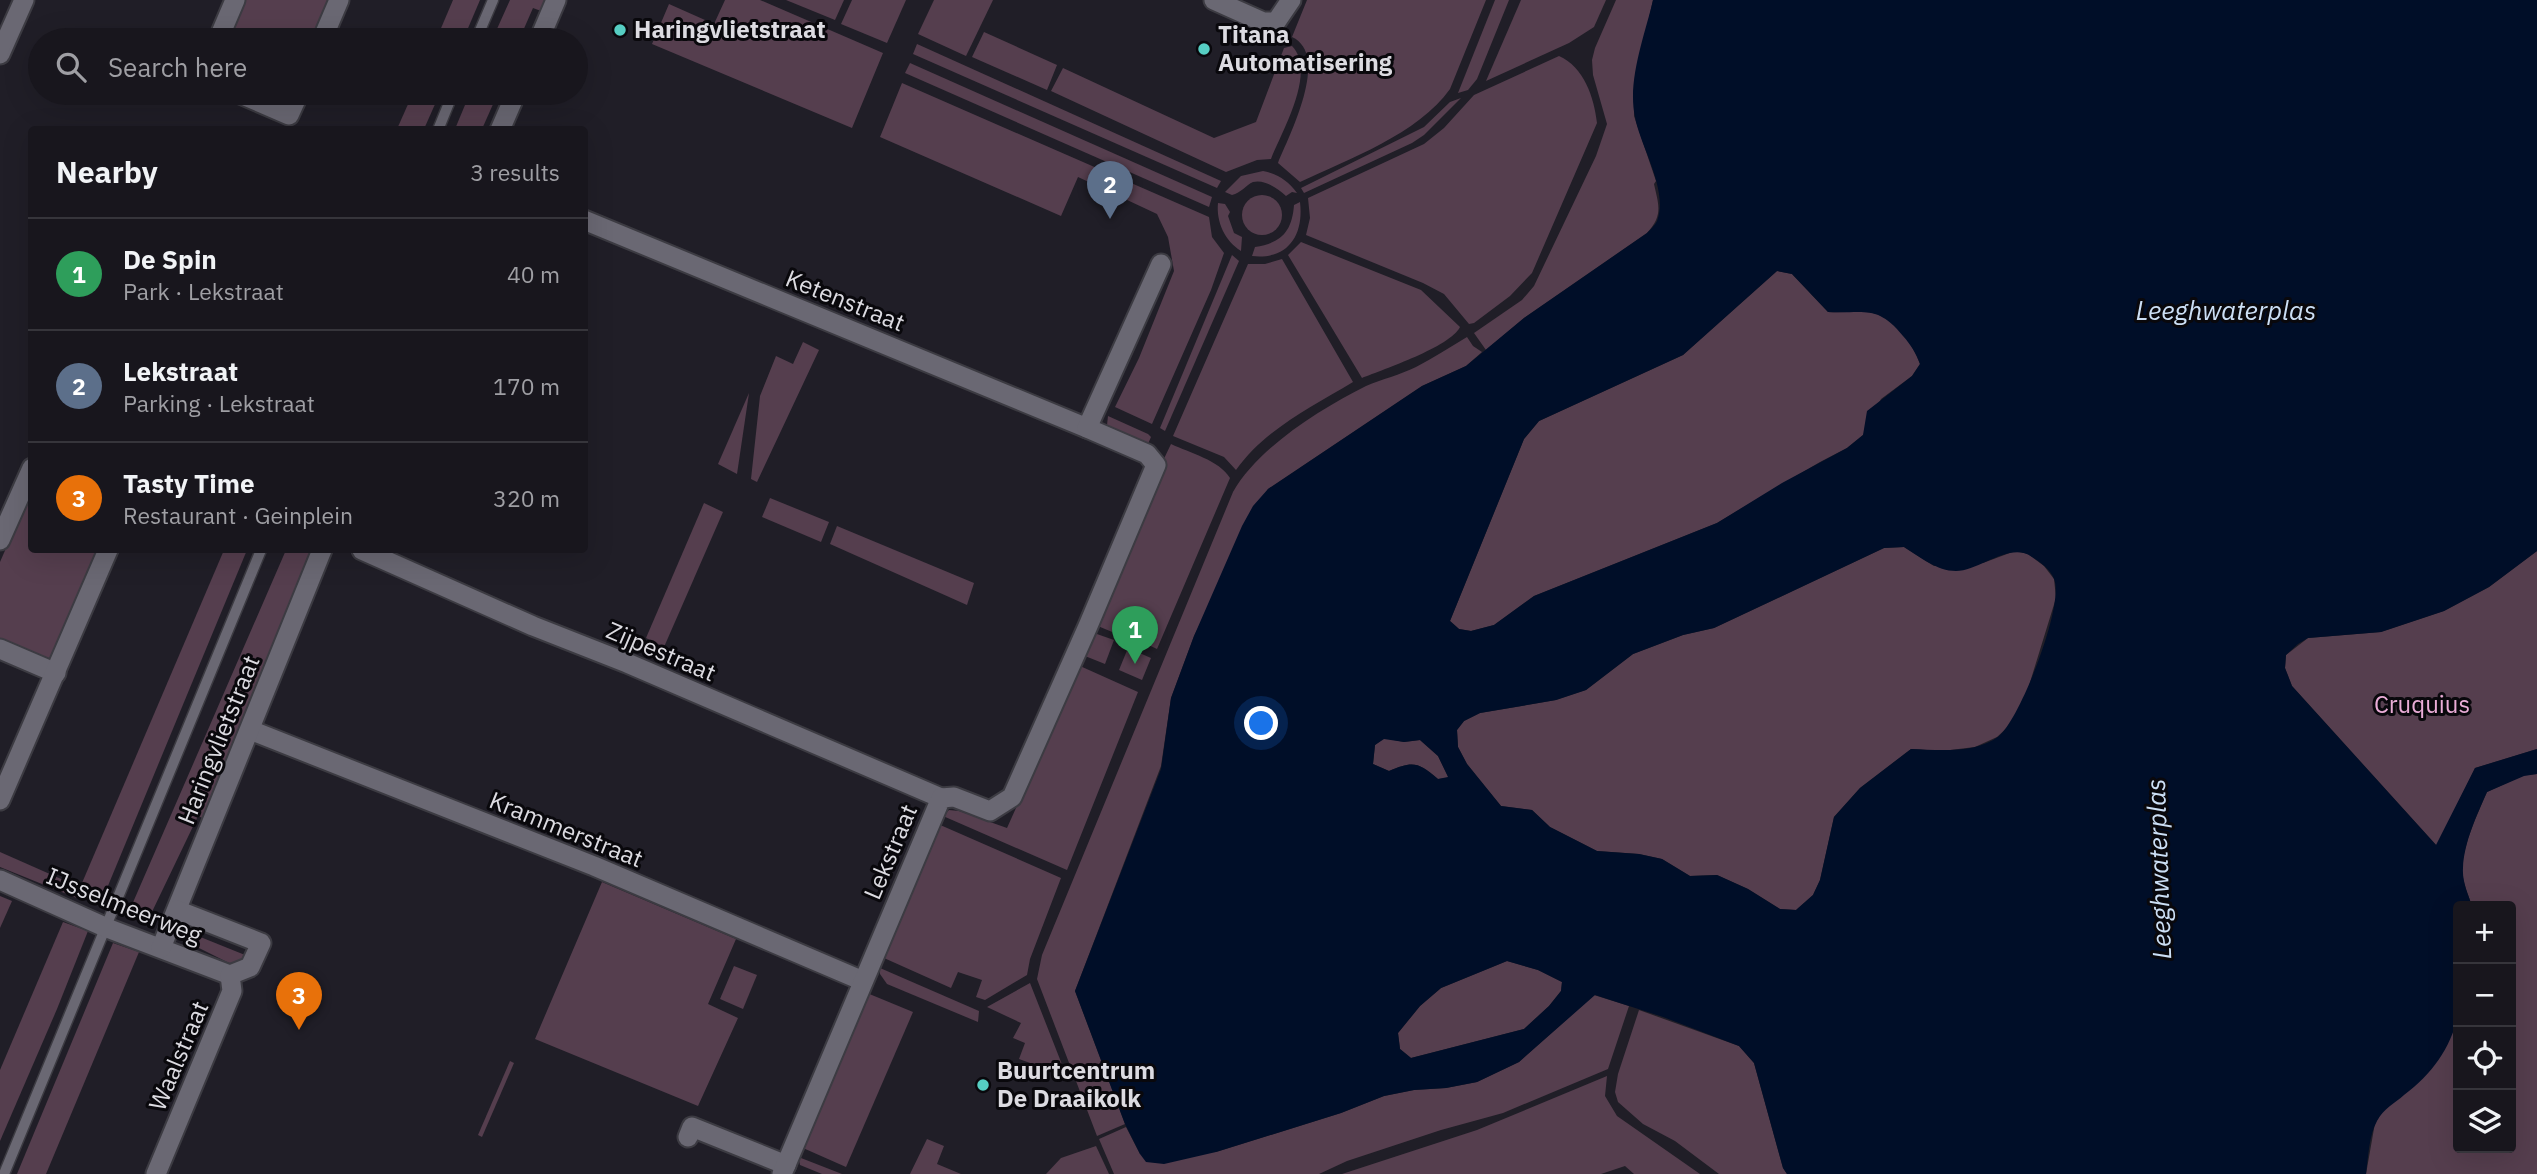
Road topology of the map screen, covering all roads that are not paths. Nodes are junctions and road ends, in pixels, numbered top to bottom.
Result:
1 (24, 0) edge
2 (234, 0) edge
3 (339, 0) edge
4 (493, 0) edge
5 (556, 0) edge
6 (1214, 0) edge
7 (1291, 0) edge
8 (223, 28) edge
9 (327, 28) edge
10 (481, 28) edge
11 (544, 28) edge
12 (0, 54) edge
13 (258, 105) edge
14 (294, 105) edge
15 (448, 105) edge
16 (511, 105) edge
17 (286, 122) edge
18 (440, 126) edge
19 (502, 126) edge
20 (588, 222) edge
21 (1161, 264) dead end
22 (1087, 428) junction
23 (28, 477) edge
24 (0, 540) edge
25 (107, 553) edge
26 (260, 553) edge
27 (321, 553) edge
28 (369, 553) edge
29 (0, 649) edge
30 (56, 673) junction
31 (250, 730) junction
32 (941, 798) junction
33 (0, 800) edge
34 (0, 880) edge
35 (177, 910) junction
36 (107, 928) junction
37 (161, 948) junction
38 (250, 967) joint
39 (230, 975) junction
40 (863, 981) junction
41 (688, 1137) dead end
42 (784, 1170) edge
43 (4, 1174) edge
44 (156, 1174) edge

1 - 12 street
2 - 8 street
3 - 9 street
4 - 10 lane
5 - 11 street
6 - 7 street
13 - 17 street
14 - 17 street
15 - 18 lane
16 - 19 street
20 - 22 street, Ketenstraat
21 - 22 street
22 - 32 street, Lekstraat
23 - 24 street
25 - 30 street
26 - 36 lane
27 - 31 street, Haringvlietstraat
28 - 32 street, Zijpestraat
29 - 30 street
30 - 33 street
31 - 35 street, Haringvlietstraat
31 - 40 street, Krammerstraat
32 - 40 street, Lekstraat
34 - 36 street, IJsselmeerweg
35 - 37 street, Haringvlietstraat
35 - 38 street, IJsselmeerweg
36 - 37 street, IJsselmeerweg
36 - 43 lane
37 - 39 street, IJsselmeerweg
38 - 39 street, Waalstraat
39 - 44 street, Waalstraat
40 - 42 street, Lekstraat
41 - 42 street

